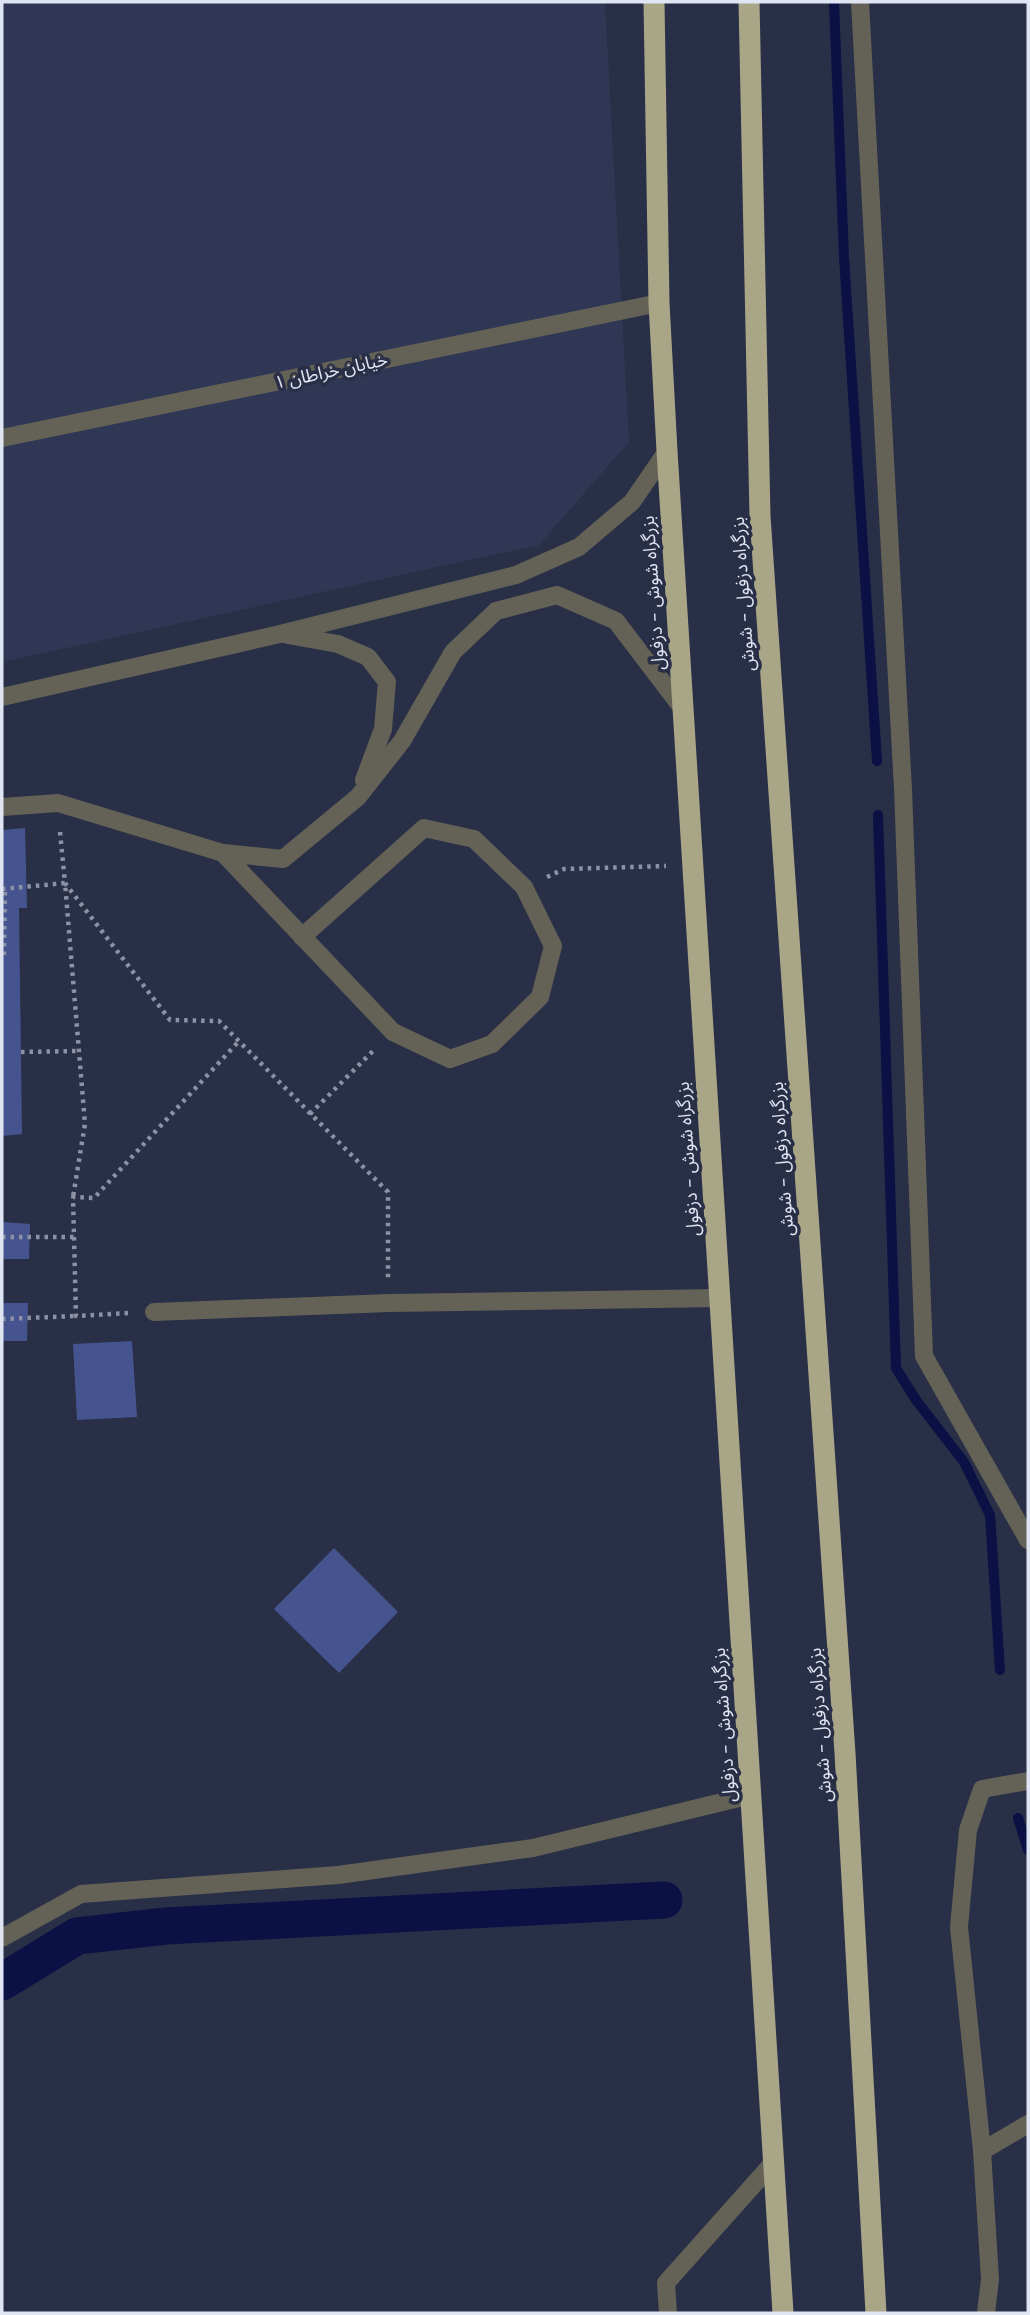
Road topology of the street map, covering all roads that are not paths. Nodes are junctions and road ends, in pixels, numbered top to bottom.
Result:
1 (654, 2) edge
2 (749, 2) edge
3 (860, 2) edge
4 (659, 303) junction
5 (2, 438) edge
6 (667, 451) junction
7 (280, 634) junction
8 (2, 697) edge
9 (683, 709) junction
10 (358, 796) junction
11 (2, 807) edge
12 (223, 853) junction
13 (302, 937) junction
14 (720, 1298) junction
15 (155, 1312) road end
16 (1028, 1540) edge
17 (1028, 1781) edge
18 (751, 1795) junction
19 (2, 1938) edge
20 (1028, 2124) edge
21 (982, 2151) junction
22 (774, 2163) junction
23 (668, 2313) edge
24 (783, 2313) edge
25 (876, 2313) edge
26 (986, 2313) edge

1 - 4 highway, بزرگراه شوش - دزفول
2 - 25 highway, بزرگراه دزفول - شوش
3 - 16 street
4 - 5 street, خیابان خراطان ۱
4 - 6 highway, بزرگراه شوش - دزفول
6 - 7 street
6 - 9 highway, بزرگراه شوش - دزفول
7 - 8 street
7 - 10 street
9 - 10 street
9 - 14 highway, بزرگراه شوش - دزفول
10 - 12 street
11 - 12 street
12 - 13 street
13 - 13 street
14 - 15 street
14 - 18 highway, بزرگراه شوش - دزفول
17 - 21 street
18 - 19 street
18 - 22 highway, بزرگراه شوش - دزفول
20 - 21 street
21 - 26 street
22 - 23 street
22 - 24 highway, بزرگراه شوش - دزفول

